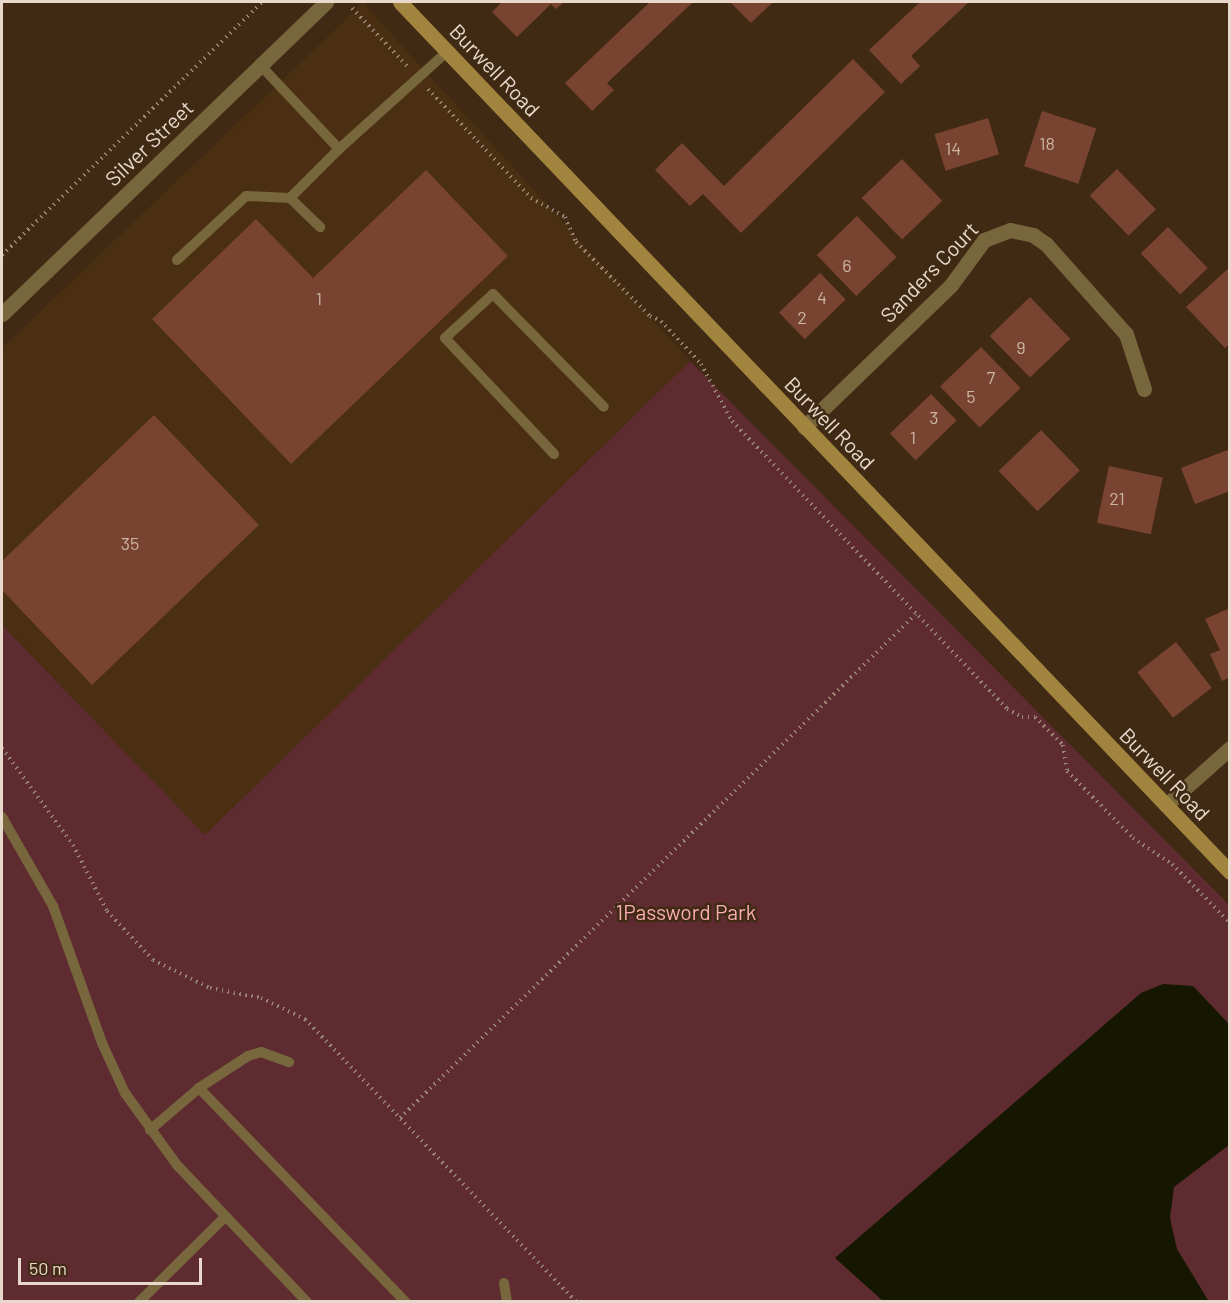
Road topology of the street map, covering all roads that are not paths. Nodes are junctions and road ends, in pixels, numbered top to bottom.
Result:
1 (326, 2) edge
2 (400, 2) edge
3 (448, 51) junction
4 (260, 65) junction
5 (339, 149) junction
6 (290, 198) junction
7 (320, 227) dead end
8 (177, 260) dead end
9 (2, 314) edge
10 (1144, 389) dead end
11 (604, 407) dead end
12 (804, 426) junction
13 (554, 454) dead end
14 (1230, 748) edge
15 (1166, 805) junction
16 (2, 817) edge
17 (1230, 872) edge
18 (289, 1062) dead end
19 (199, 1088) junction
20 (150, 1130) junction
21 (224, 1218) junction
22 (504, 1282) dead end
23 (139, 1302) edge
24 (307, 1302) edge
25 (406, 1302) edge
26 (507, 1302) edge

1 - 4 street, Silver Street
2 - 3 main road, Burwell Road
3 - 5 lane
3 - 12 main road, Burwell Road
4 - 5 lane
4 - 9 street, Silver Street
5 - 6 lane
6 - 7 lane
6 - 8 lane
10 - 12 street, Sanders Court
11 - 13 lane
12 - 15 main road, Burwell Road
14 - 15 street
15 - 17 main road, Burwell Road
16 - 20 lane
18 - 19 lane
19 - 20 lane
19 - 25 lane
20 - 21 lane
21 - 23 lane
21 - 24 lane
22 - 26 lane

